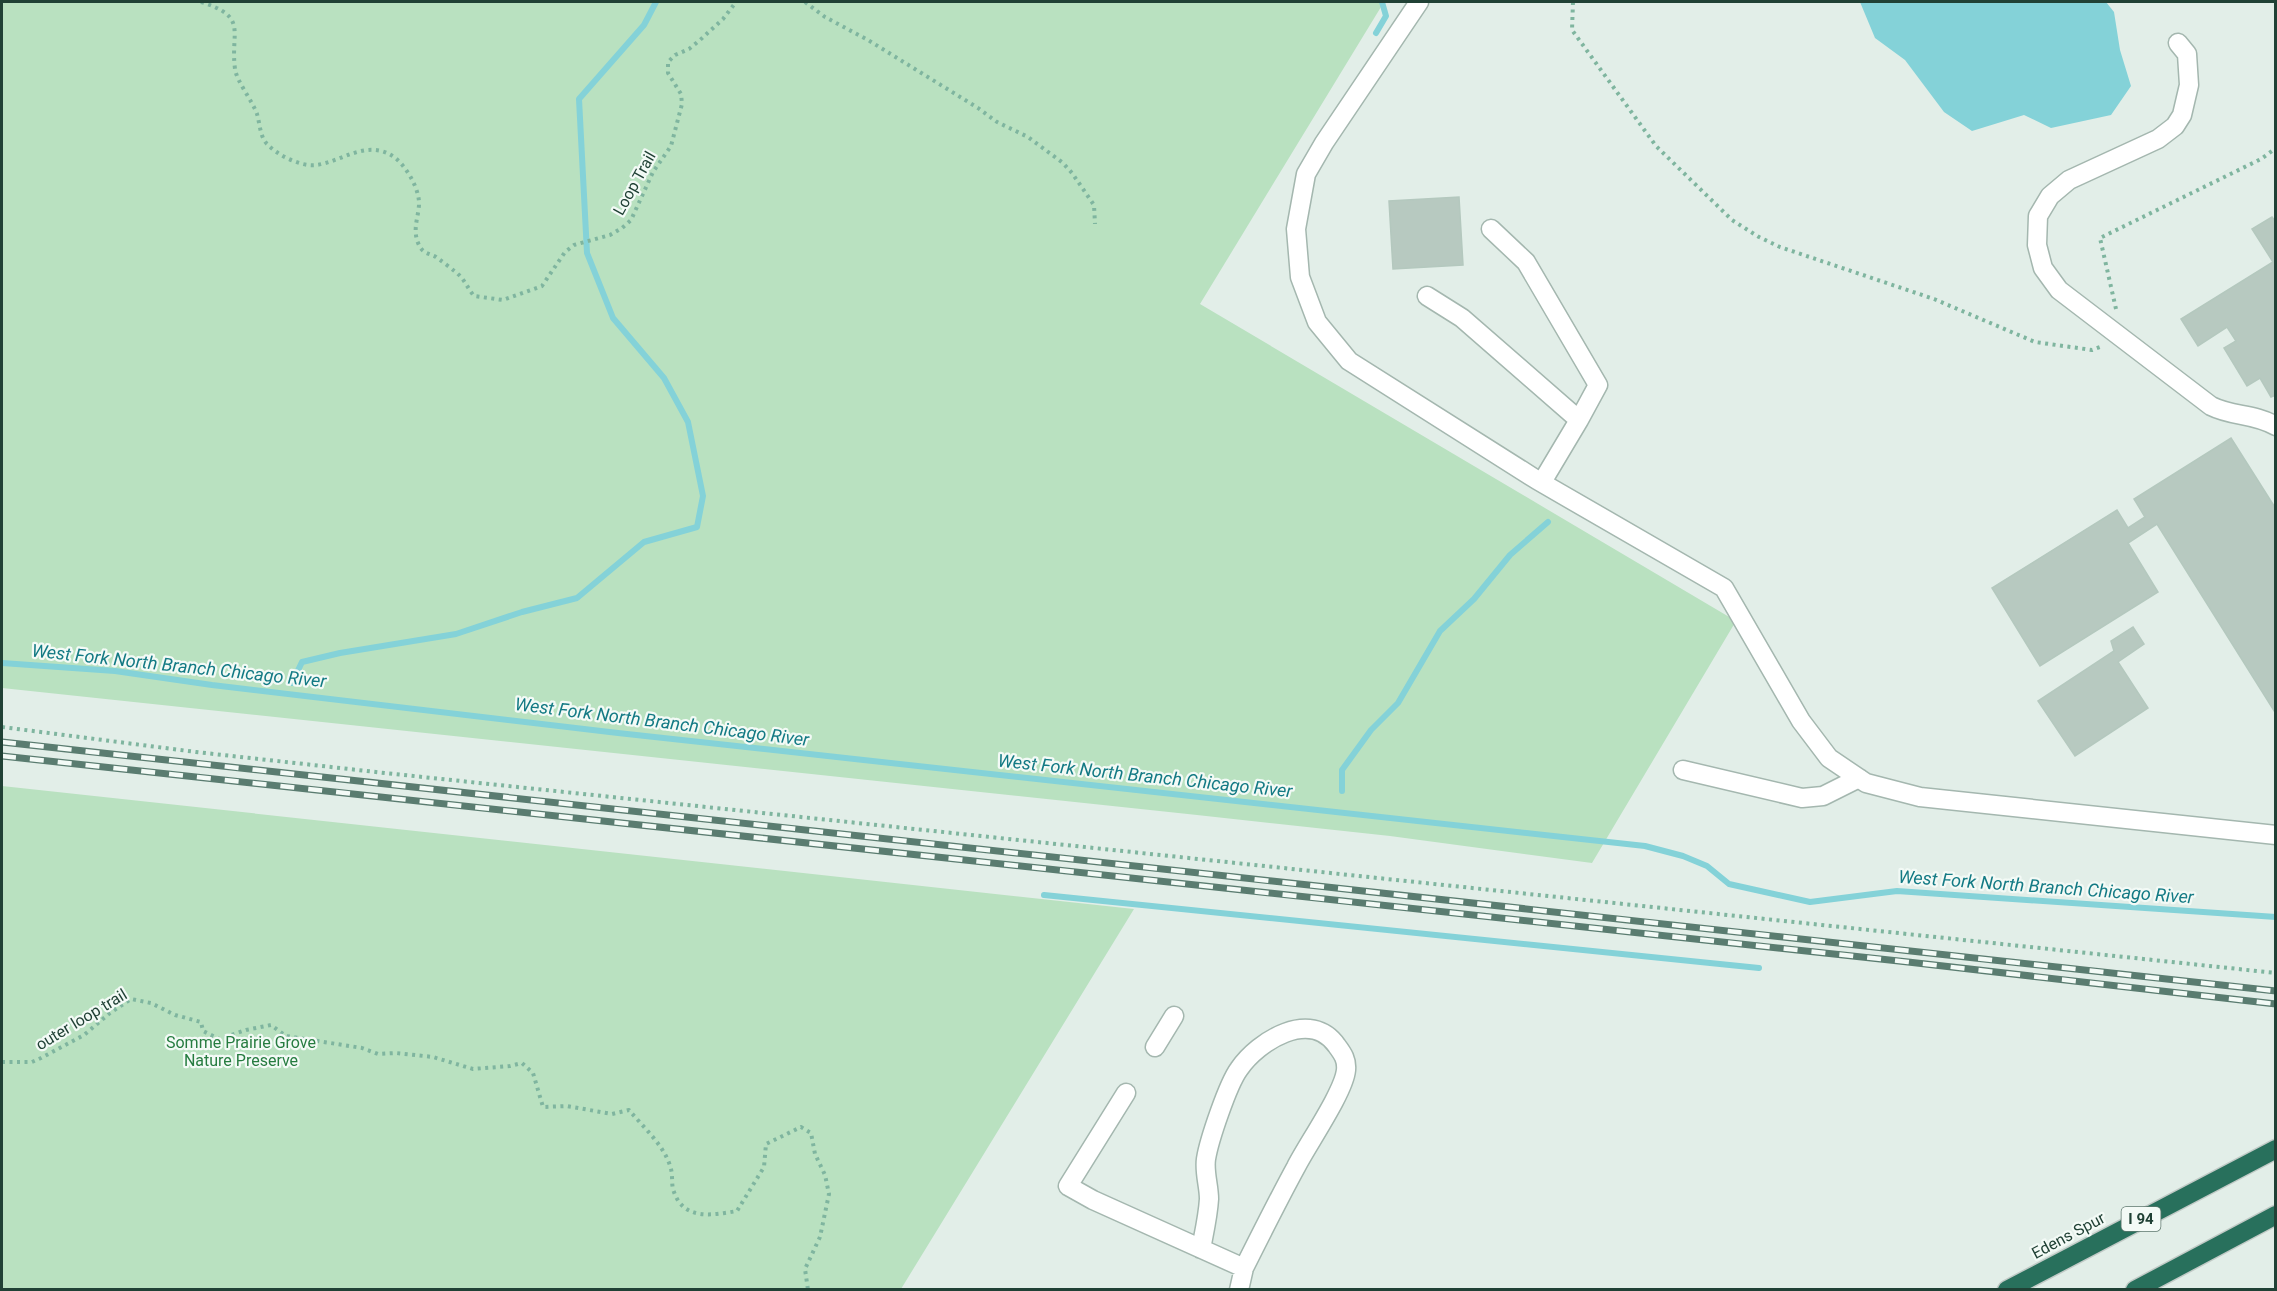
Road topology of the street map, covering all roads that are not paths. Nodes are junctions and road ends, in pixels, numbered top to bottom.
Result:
1 (1419, 2) edge
2 (2178, 43) dead end
3 (1491, 229) dead end
4 (1427, 296) dead end
5 (1579, 420) junction
6 (2276, 426) edge
7 (1542, 482) junction
8 (1683, 770) dead end
9 (1858, 778) junction
10 (2276, 835) edge
11 (1174, 1016) dead end
12 (1155, 1047) dead end
13 (1126, 1093) dead end
14 (2276, 1149) edge
15 (2276, 1215) edge
16 (1201, 1249) junction
17 (1244, 1268) junction
18 (1239, 1290) edge
19 (2007, 1290) edge
20 (2134, 1290) edge

1 - 7 lane
2 - 6 lane
3 - 5 lane
4 - 5 lane
5 - 7 lane
7 - 9 lane
8 - 9 lane
9 - 10 lane
11 - 12 lane
13 - 16 lane
14 - 19 highway, Edens Spur / I 94
15 - 20 highway
16 - 17 lane
16 - 17 lane
17 - 18 lane

